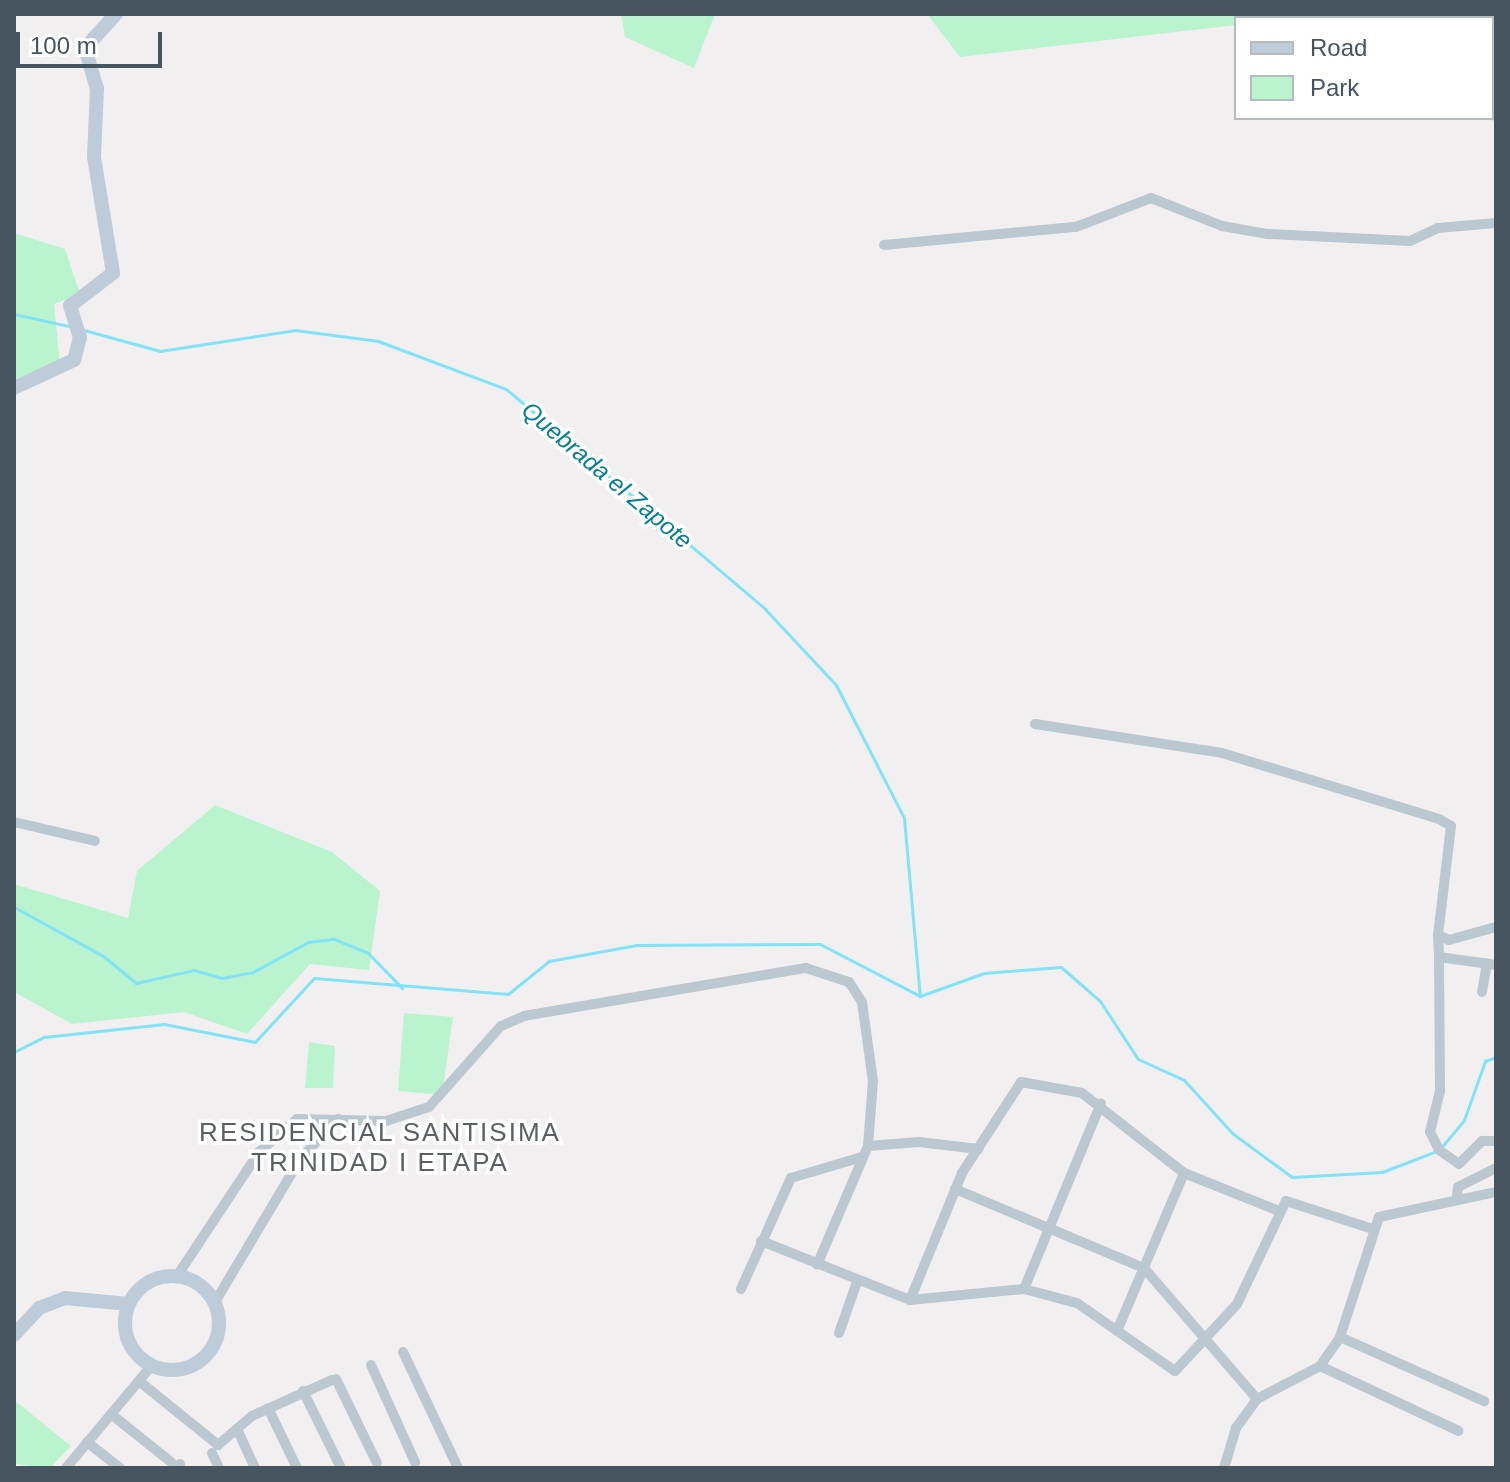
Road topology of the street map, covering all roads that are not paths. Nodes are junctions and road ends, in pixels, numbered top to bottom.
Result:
1 (116, 14) edge
2 (1496, 223) edge
3 (884, 245) dead end
4 (14, 388) edge
5 (1035, 724) dead end
6 (14, 822) edge
7 (95, 841) dead end
8 (1496, 927) edge
9 (1438, 935) junction
10 (1439, 957) junction
11 (1492, 964) edge
12 (1482, 992) dead end
13 (1101, 1103) junction
14 (338, 1119) junction
15 (1496, 1141) edge
16 (868, 1146) junction
17 (979, 1149) junction
18 (862, 1157) junction
19 (1496, 1168) edge
20 (962, 1173) junction
21 (1184, 1173) junction
22 (955, 1189) junction
23 (1496, 1192) edge
24 (972, 1196) junction
25 (1457, 1196) junction
26 (1279, 1211) junction
27 (1050, 1226) junction
28 (1370, 1228) junction
29 (761, 1241) junction
30 (817, 1265) junction
31 (1144, 1268) junction
32 (177, 1276) junction
33 (857, 1282) junction
34 (741, 1289) dead end
35 (1024, 1289) junction
36 (916, 1297) junction
37 (215, 1302) junction
38 (129, 1304) junction
39 (1117, 1331) junction
40 (839, 1333) dead end
41 (14, 1335) edge
42 (1207, 1337) junction
43 (1340, 1337) junction
44 (403, 1352) dead end
45 (152, 1365) junction
46 (371, 1365) dead end
47 (1320, 1366) junction
48 (139, 1381) junction
49 (303, 1391) junction
50 (1257, 1399) junction
51 (1484, 1401) dead end
52 (268, 1408) junction
53 (111, 1414) junction
54 (237, 1429) junction
55 (1459, 1431) dead end
56 (87, 1442) junction
57 (212, 1453) dead end
58 (415, 1462) dead end
59 (377, 1463) dead end
60 (177, 1465) edge
61 (67, 1468) edge
62 (120, 1468) edge
63 (219, 1468) edge
64 (255, 1468) edge
65 (297, 1468) edge
66 (341, 1468) edge
67 (458, 1468) edge
68 (1224, 1468) edge

1 - 4 street
2 - 3 street
5 - 9 street
6 - 7 street
8 - 9 street
9 - 10 street
10 - 11 street
10 - 15 street
11 - 12 street
13 - 17 street
13 - 21 street
13 - 27 street
14 - 16 street
14 - 32 street
14 - 37 street
16 - 17 street
16 - 18 street
17 - 20 street
18 - 29 street
18 - 30 street
19 - 25 street
20 - 22 street
20 - 24 street
21 - 26 street
21 - 31 street
22 - 24 street
22 - 36 street
23 - 25 street
24 - 27 street
25 - 28 street
26 - 28 street
26 - 42 street
27 - 31 street
27 - 35 street
28 - 43 street
29 - 30 street
29 - 34 street
30 - 33 street
31 - 39 street
31 - 42 street
32 - 37 street
32 - 38 street
33 - 36 street
33 - 40 street
35 - 36 street
35 - 39 street
37 - 45 street
38 - 41 street
38 - 45 street
39 - 42 street
42 - 50 street
43 - 47 street
43 - 51 street
44 - 67 street
45 - 48 street
46 - 58 street
47 - 50 street
47 - 55 street
48 - 53 street
48 - 54 street
49 - 52 street
49 - 59 street
49 - 66 street
50 - 68 street
52 - 54 street
52 - 65 street
53 - 56 street
53 - 60 street
54 - 64 street
56 - 61 street
56 - 62 street
57 - 63 street

